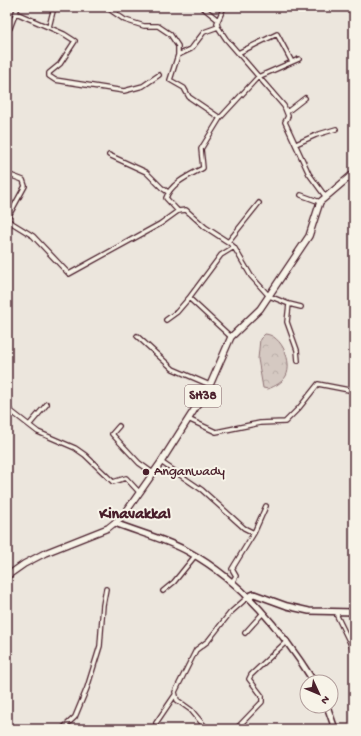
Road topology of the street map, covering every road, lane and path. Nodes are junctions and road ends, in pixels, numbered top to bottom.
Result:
1 (18, 7) edge
2 (54, 7) edge
3 (106, 7) edge
4 (202, 7) edge
5 (224, 7) edge
6 (16, 13) junction
7 (218, 20) junction
8 (49, 27) junction
9 (218, 27) junction
10 (7, 31) edge
11 (238, 52) junction
12 (178, 55) junction
13 (299, 59) dead end
14 (292, 62) junction
15 (159, 75) dead end
16 (258, 77) junction
17 (305, 98) dead end
18 (287, 112) junction
19 (220, 118) junction
20 (336, 129) dead end
21 (296, 144) junction
22 (109, 155) dead end
23 (354, 172) edge
24 (7, 174) edge
25 (168, 192) junction
26 (301, 195) dead end
27 (325, 196) junction
28 (320, 202) junction
29 (259, 203) dead end
30 (178, 211) junction
31 (7, 220) edge
32 (228, 242) junction
33 (234, 247) junction
34 (269, 296) junction
35 (189, 298) junction
36 (289, 304) junction
37 (301, 307) dead end
38 (166, 320) dead end
39 (137, 336) dead end
40 (231, 337) junction
41 (298, 361) dead end
42 (210, 385) junction
43 (354, 391) edge
44 (47, 404) dead end
45 (7, 408) edge
46 (188, 419) junction
47 (30, 424) junction
48 (119, 426) dead end
49 (161, 462) junction
50 (152, 473) junction
51 (139, 492) junction
52 (266, 506) dead end
53 (115, 523) junction
54 (254, 533) junction
55 (195, 556) junction
56 (7, 576) edge
57 (232, 582) junction
58 (106, 589) dead end
59 (163, 591) dead end
60 (249, 596) junction
61 (338, 612) junction
62 (354, 612) edge
63 (263, 613) junction
64 (245, 633) dead end
65 (288, 641) junction
66 (354, 651) edge
67 (309, 674) edge
68 (175, 695) junction
69 (330, 714) edge
70 (156, 723) dead end
71 (334, 728) edge
72 (62, 729) edge
73 (208, 729) edge
74 (236, 729) edge

1 - 6 street
2 - 8 street
3 - 12 street
4 - 7 street
5 - 7 street
6 - 8 street
6 - 10 street
7 - 9 street
8 - 15 street
9 - 11 street
9 - 12 street
11 - 14 street
11 - 16 street
12 - 19 street
13 - 14 street
14 - 16 street
16 - 18 street
16 - 19 street
17 - 18 street
18 - 21 street
19 - 25 street
20 - 21 street
21 - 27 street
22 - 25 street
23 - 27 main road, SH38
24 - 31 street
25 - 30 street
26 - 28 street
27 - 28 main road, SH38
28 - 34 main road, SH38
29 - 32 street
30 - 31 street
30 - 32 street
32 - 33 street
33 - 34 street
33 - 35 street
34 - 36 street
34 - 40 main road, SH38
35 - 38 street
35 - 40 street
36 - 37 street
36 - 41 street
39 - 42 street
40 - 42 main road, SH38
42 - 46 main road, SH38
43 - 46 street
44 - 47 street
45 - 47 street
46 - 49 main road, SH38
47 - 51 street
48 - 50 street
49 - 50 main road, SH38
49 - 54 street
50 - 51 main road, SH38
51 - 53 main road, SH38
52 - 54 street
53 - 55 main road
53 - 56 main road, SH38
54 - 57 street
55 - 57 main road
55 - 59 street
57 - 60 main road
58 - 72 street
60 - 61 main road
60 - 63 main road
60 - 68 street
61 - 62 main road
61 - 66 street
63 - 64 street
63 - 65 main road
65 - 67 main road
65 - 74 street
68 - 70 street
68 - 73 street
69 - 71 main road

